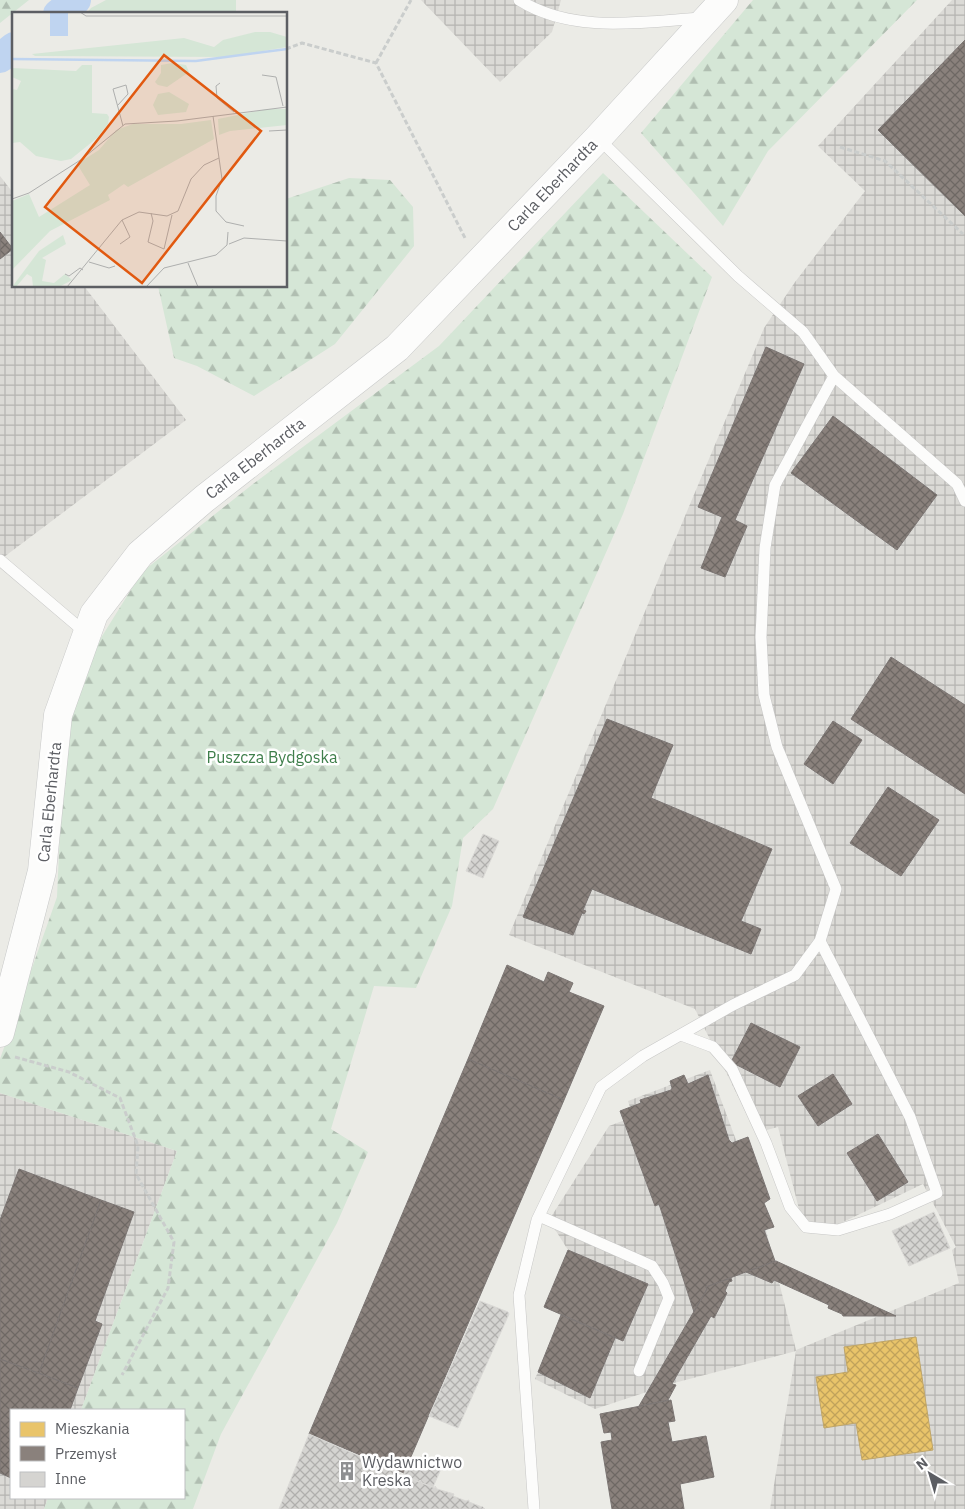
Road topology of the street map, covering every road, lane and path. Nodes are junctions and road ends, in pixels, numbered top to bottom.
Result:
1 (412, 0) edge
2 (519, 0) edge
3 (716, 9) edge
4 (288, 48) edge
5 (376, 63) junction
6 (598, 138) junction
7 (840, 147) dead end
8 (963, 234) dead end
9 (477, 263) junction
10 (834, 376) junction
11 (965, 501) edge
12 (0, 560) edge
13 (87, 634) junction
14 (820, 941) junction
15 (681, 1035) junction
16 (4, 1044) edge
17 (539, 1216) junction
18 (639, 1371) dead end
19 (122, 1375) dead end
20 (534, 1509) edge

1 - 5 path
2 - 3 lane
3 - 6 street, Carla Eberhardta
4 - 5 path
5 - 9 path
6 - 9 street, Carla Eberhardta
6 - 10 lane
7 - 8 path
9 - 13 street, Carla Eberhardta
10 - 11 lane
10 - 14 lane
12 - 13 lane
13 - 16 street, Carla Eberhardta
14 - 15 lane
14 - 15 lane
15 - 17 lane
16 - 19 path
17 - 18 lane
17 - 20 lane

